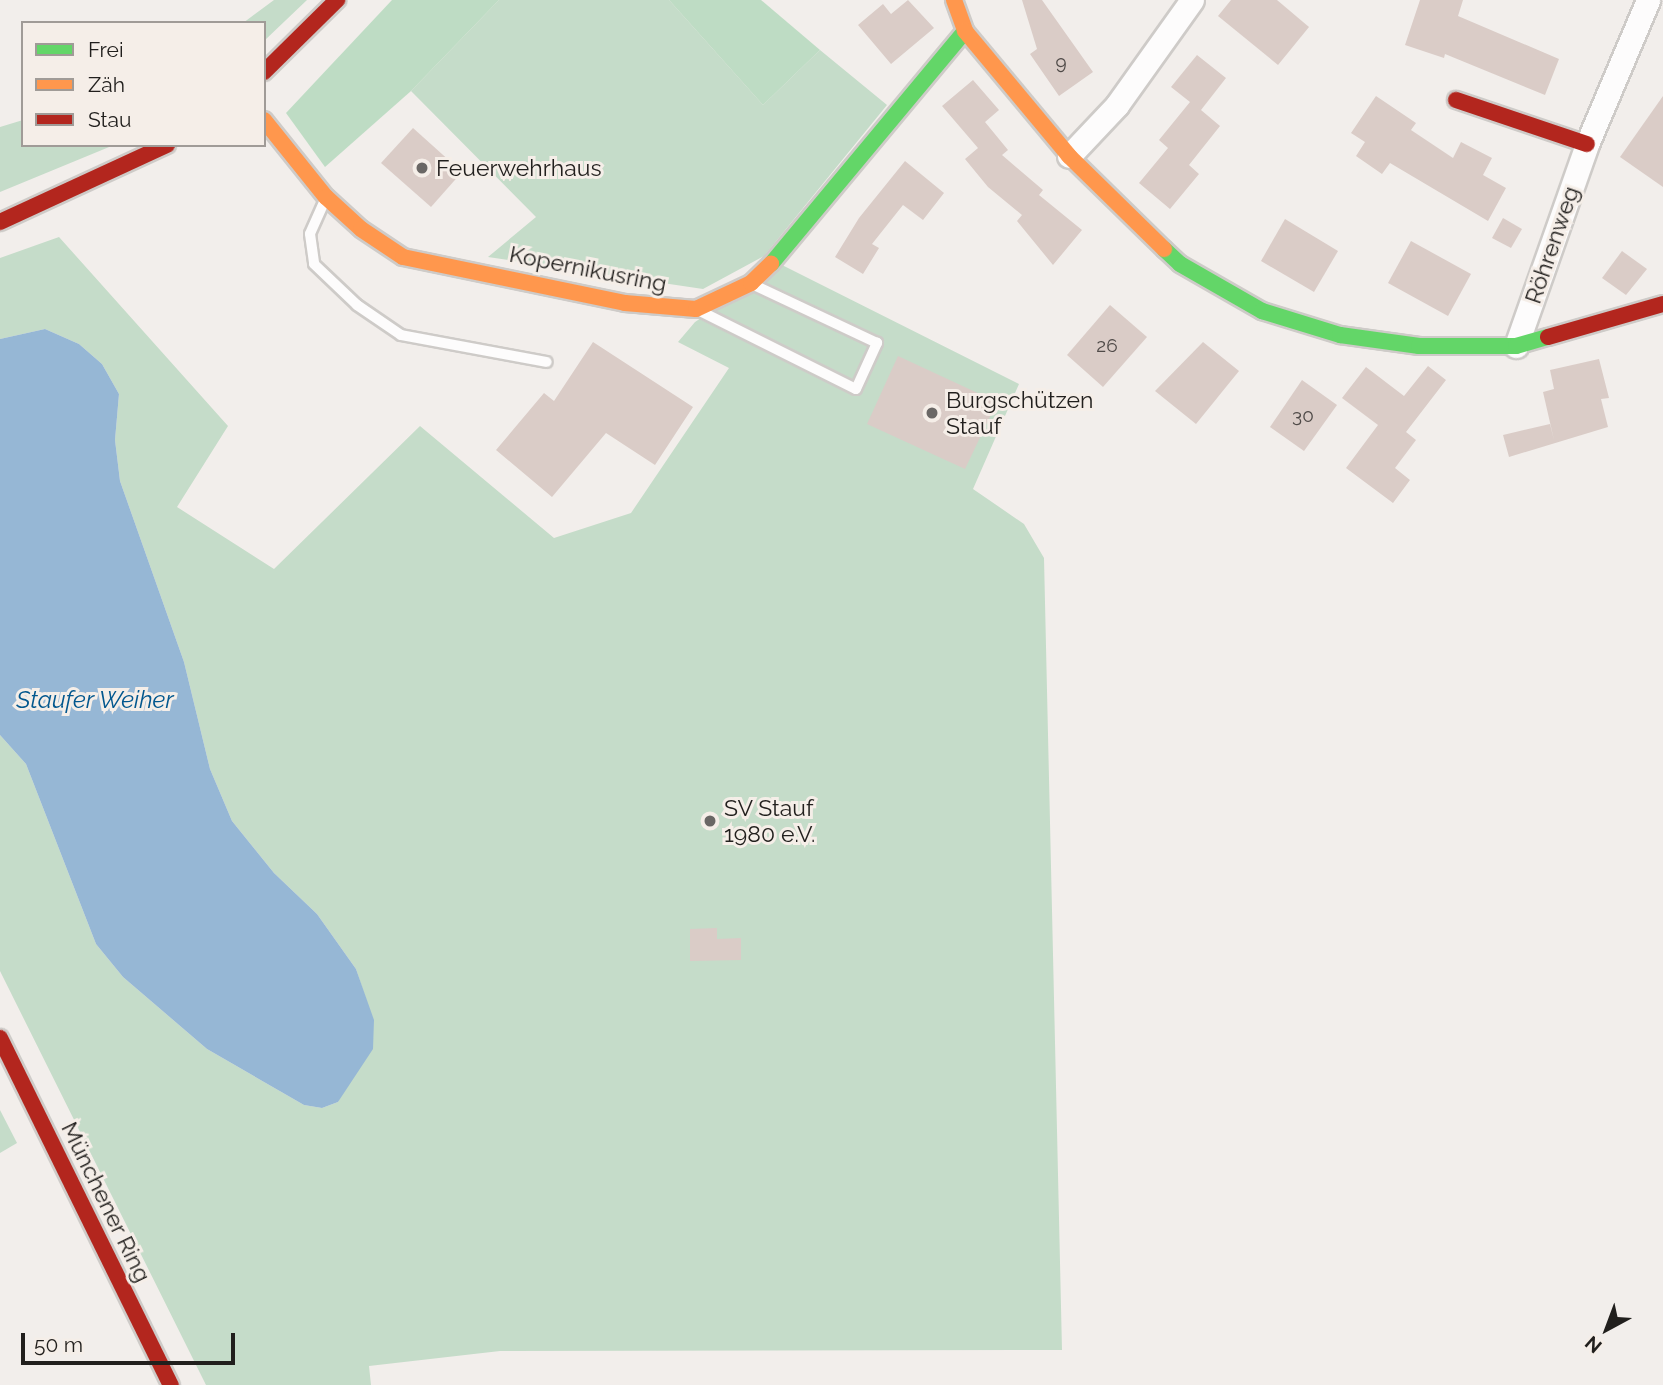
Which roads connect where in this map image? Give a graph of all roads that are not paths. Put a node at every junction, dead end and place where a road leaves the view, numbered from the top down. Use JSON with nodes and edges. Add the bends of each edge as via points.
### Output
{"nodes":[{"id":1,"x":337,"y":0,"type":"edge"},
{"id":2,"x":954,"y":0,"type":"edge"},
{"id":3,"x":1192,"y":0,"type":"edge"},
{"id":4,"x":1648,"y":0,"type":"edge"},
{"id":5,"x":965,"y":31,"type":"junction"},
{"id":6,"x":266,"y":70,"type":"edge"},
{"id":7,"x":1457,"y":100,"type":"dead end"},
{"id":8,"x":266,"y":122,"type":"edge"},
{"id":9,"x":1587,"y":144,"type":"junction"},
{"id":10,"x":164,"y":147,"type":"edge"},
{"id":11,"x":1069,"y":156,"type":"junction"},
{"id":12,"x":326,"y":197,"type":"junction"},
{"id":13,"x":0,"y":222,"type":"edge"},
{"id":14,"x":751,"y":283,"type":"junction"},
{"id":15,"x":1663,"y":304,"type":"edge"},
{"id":16,"x":696,"y":309,"type":"junction"},
{"id":17,"x":1516,"y":346,"type":"junction"},
{"id":18,"x":547,"y":362,"type":"dead end"},
{"id":19,"x":0,"y":1038,"type":"edge"},
{"id":20,"x":171,"y":1385,"type":"edge"}],
"edges":[{"from":1,"to":6,"type":"street"},
{"from":2,"to":5,"type":"street"},
{"from":3,"to":11,"type":"street","via":[[1116,105]]},
{"from":4,"to":9,"type":"street","name":"Röhrenweg"},
{"from":5,"to":11,"type":"street"},
{"from":5,"to":14,"type":"street","via":[[809,223]]},
{"from":7,"to":9,"type":"street"},
{"from":8,"to":12,"type":"street","name":"Kopernikusring"},
{"from":9,"to":17,"type":"street","name":"Röhrenweg"},
{"from":10,"to":13,"type":"street"},
{"from":11,"to":17,"type":"street","via":[[1180,264],[1262,311],[1340,335],[1419,346]]},
{"from":12,"to":16,"type":"street","name":"Kopernikusring","via":[[361,229],[403,257],[625,303]]},
{"from":12,"to":18,"type":"lane","via":[[310,234],[314,264],[357,305],[401,335]]},
{"from":14,"to":16,"type":"street"},
{"from":14,"to":16,"type":"lane","via":[[877,342],[856,389]]},
{"from":15,"to":17,"type":"street"},
{"from":19,"to":20,"type":"street","name":"Münchener Ring"}]}
